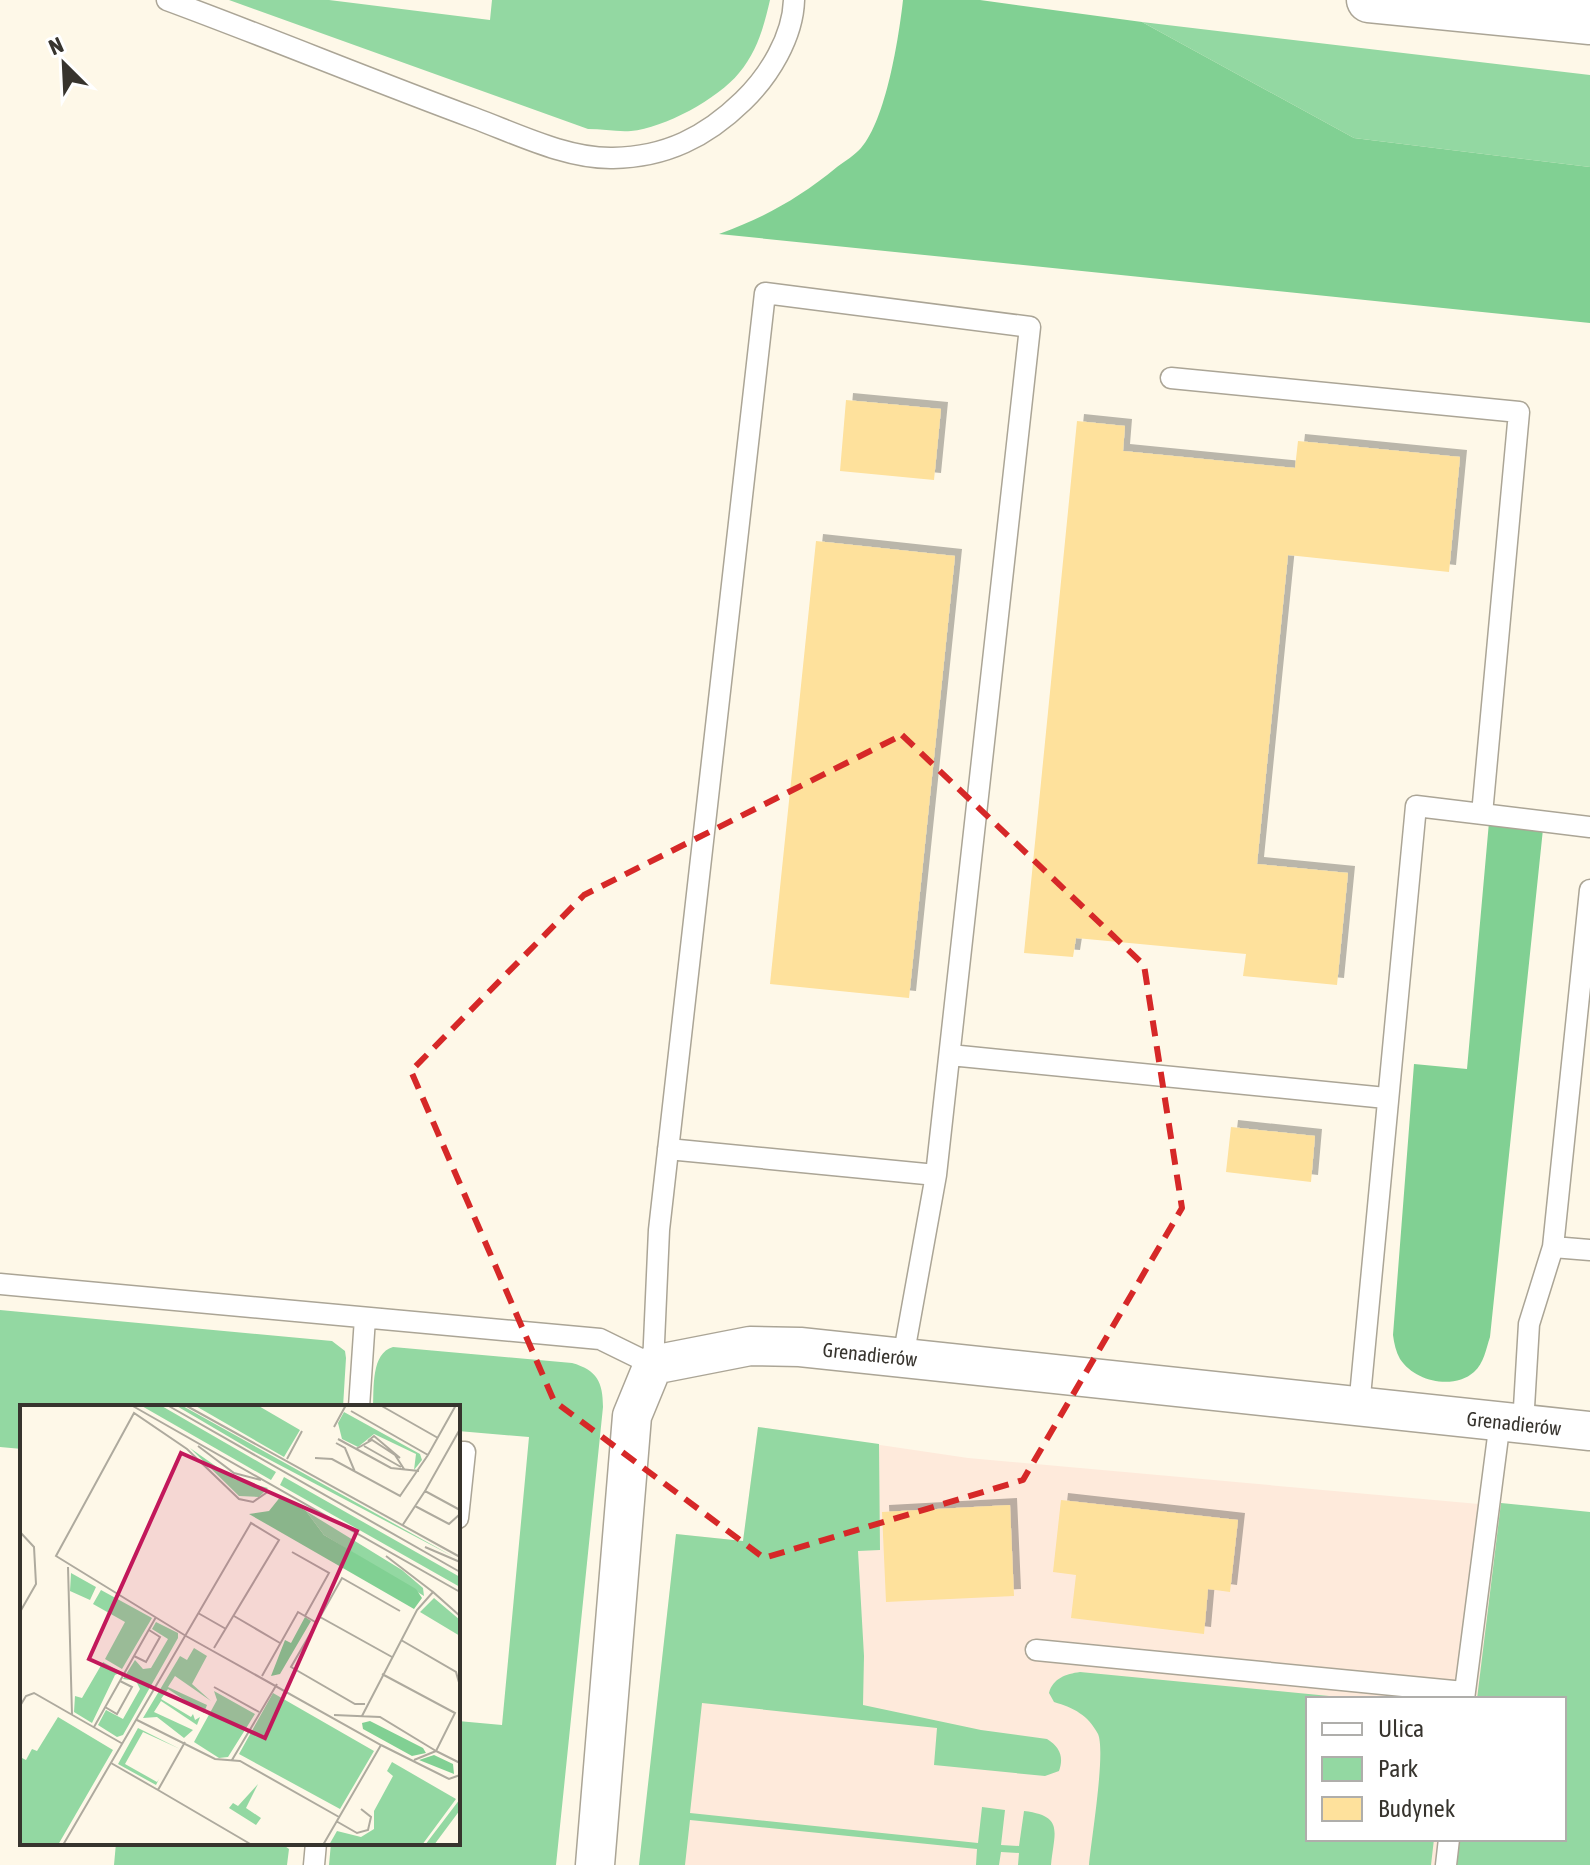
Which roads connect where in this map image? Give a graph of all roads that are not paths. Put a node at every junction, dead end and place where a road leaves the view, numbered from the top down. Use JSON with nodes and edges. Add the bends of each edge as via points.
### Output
{"nodes":[{"id":1,"x":167,"y":0,"type":"edge"},
{"id":2,"x":794,"y":0,"type":"edge"},
{"id":3,"x":1369,"y":0,"type":"edge"},
{"id":4,"x":1450,"y":9,"type":"junction"},
{"id":5,"x":1590,"y":22,"type":"edge"},
{"id":6,"x":1590,"y":34,"type":"edge"},
{"id":7,"x":1171,"y":378,"type":"dead end"},
{"id":8,"x":1482,"y":814,"type":"junction"},
{"id":9,"x":1590,"y":827,"type":"edge"},
{"id":10,"x":1590,"y":890,"type":"edge"},
{"id":11,"x":950,"y":1055,"type":"junction"},
{"id":12,"x":1386,"y":1098,"type":"junction"},
{"id":13,"x":668,"y":1149,"type":"junction"},
{"id":14,"x":936,"y":1175,"type":"junction"},
{"id":15,"x":1553,"y":1247,"type":"junction"},
{"id":16,"x":1590,"y":1250,"type":"edge"},
{"id":17,"x":0,"y":1284,"type":"edge"},
{"id":18,"x":365,"y":1318,"type":"junction"},
{"id":19,"x":903,"y":1358,"type":"junction"},
{"id":20,"x":653,"y":1365,"type":"junction"},
{"id":21,"x":359,"y":1405,"type":"edge"},
{"id":22,"x":1359,"y":1407,"type":"junction"},
{"id":23,"x":1512,"y":1422,"type":"junction"},
{"id":24,"x":1590,"y":1431,"type":"edge"},
{"id":25,"x":460,"y":1452,"type":"edge"},
{"id":26,"x":460,"y":1499,"type":"edge"},
{"id":27,"x":1036,"y":1650,"type":"dead end"},
{"id":28,"x":1464,"y":1695,"type":"edge"},
{"id":29,"x":1449,"y":1841,"type":"edge"},
{"id":30,"x":316,"y":1845,"type":"edge"},
{"id":31,"x":314,"y":1865,"type":"edge"},
{"id":32,"x":595,"y":1865,"type":"edge"},
{"id":33,"x":1446,"y":1865,"type":"edge"}],
"edges":[{"from":1,"to":2,"type":"lane","via":[[515,133],[581,154],[614,158],[670,149],[720,121],[771,67],[786,36]]},
{"from":3,"to":4,"type":"main road"},
{"from":4,"to":5,"type":"main road"},
{"from":4,"to":6,"type":"main road"},
{"from":7,"to":8,"type":"lane","via":[[1519,412]]},
{"from":8,"to":9,"type":"lane"},
{"from":8,"to":12,"type":"lane","via":[[1416,806]]},
{"from":10,"to":15,"type":"lane"},
{"from":11,"to":12,"type":"lane"},
{"from":11,"to":13,"type":"lane","via":[[1030,327],[765,293]]},
{"from":11,"to":14,"type":"lane"},
{"from":12,"to":22,"type":"lane"},
{"from":13,"to":14,"type":"lane"},
{"from":13,"to":20,"type":"lane"},
{"from":14,"to":19,"type":"lane"},
{"from":15,"to":16,"type":"lane"},
{"from":15,"to":23,"type":"lane","via":[[1529,1324]]},
{"from":17,"to":18,"type":"lane"},
{"from":18,"to":20,"type":"lane","via":[[600,1339]]},
{"from":18,"to":21,"type":"lane"},
{"from":19,"to":20,"type":"street","name":"Grenadierów","via":[[750,1346]]},
{"from":19,"to":22,"type":"street","name":"Grenadierów"},
{"from":20,"to":32,"type":"street","via":[[632,1416]]},
{"from":22,"to":23,"type":"street","name":"Grenadierów"},
{"from":23,"to":24,"type":"street","name":"Grenadierów"},
{"from":23,"to":28,"type":"lane"},
{"from":25,"to":26,"type":"lane","via":[[465,1452]]},
{"from":27,"to":28,"type":"lane"},
{"from":29,"to":33,"type":"lane"},
{"from":30,"to":31,"type":"lane"}]}
